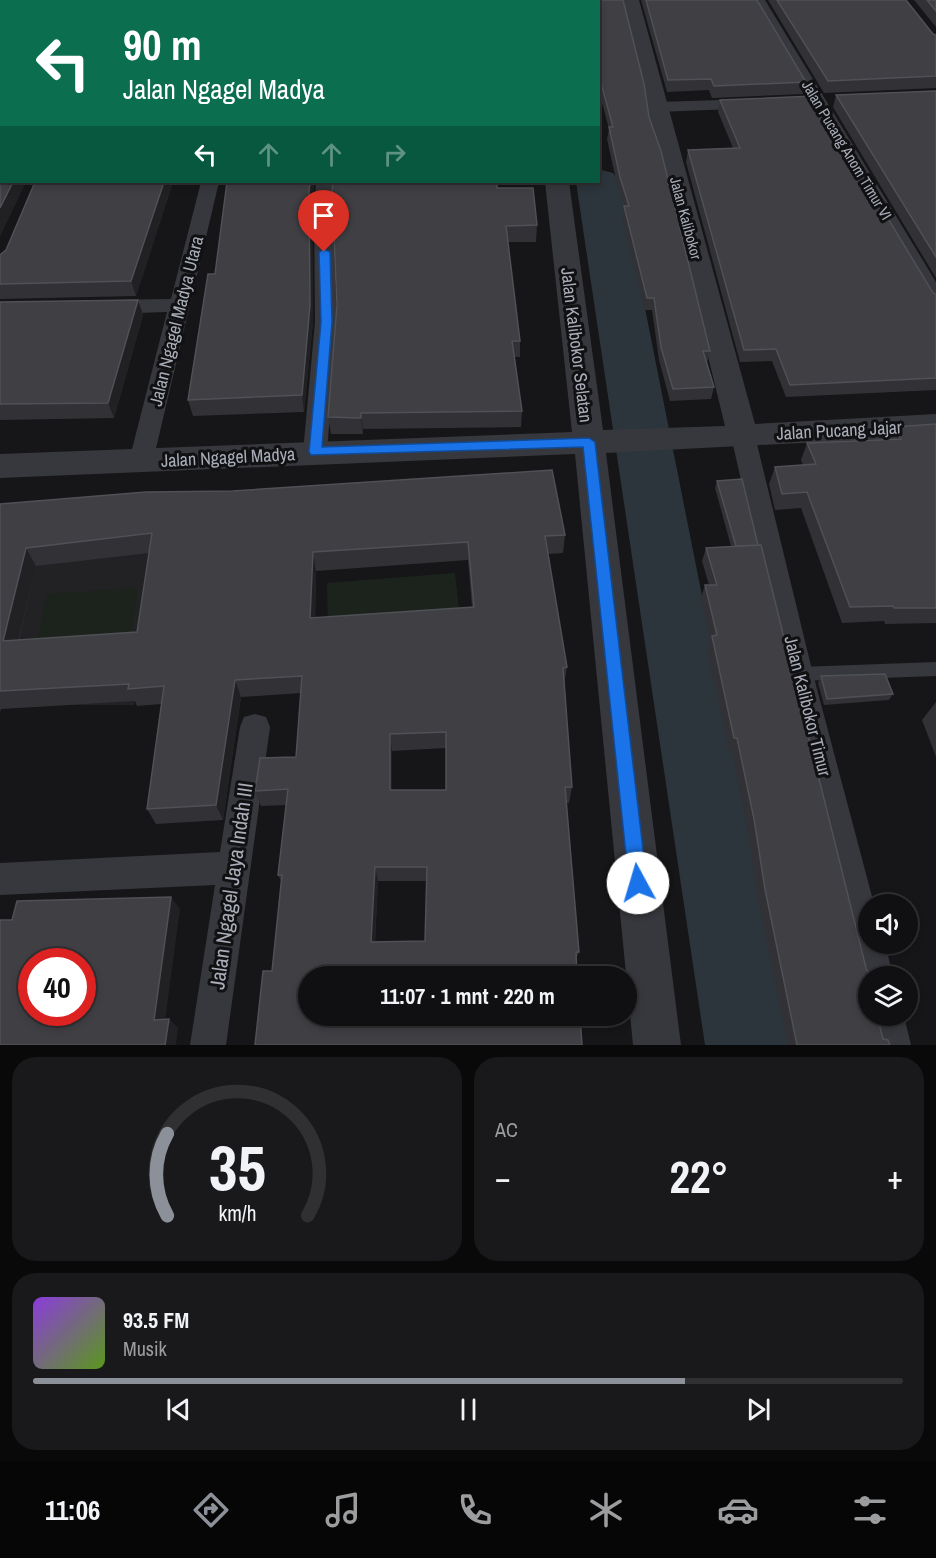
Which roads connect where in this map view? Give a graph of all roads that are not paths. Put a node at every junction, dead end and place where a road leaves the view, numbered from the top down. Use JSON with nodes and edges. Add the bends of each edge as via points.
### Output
{"nodes":[{"id":1,"x":630,"y":0,"type":"edge"},
{"id":2,"x":758,"y":0,"type":"edge"},
{"id":3,"x":842,"y":100,"type":"edge"},
{"id":4,"x":818,"y":101,"type":"junction"},
{"id":5,"x":795,"y":102,"type":"edge"},
{"id":6,"x":772,"y":103,"type":"edge"},
{"id":7,"x":657,"y":107,"type":"junction"},
{"id":8,"x":210,"y":183,"type":"edge"},
{"id":9,"x":325,"y":183,"type":"edge"},
{"id":10,"x":556,"y":183,"type":"edge"},
{"id":11,"x":936,"y":299,"type":"edge"},
{"id":12,"x":180,"y":305,"type":"junction"},
{"id":13,"x":83,"y":307,"type":"edge"},
{"id":14,"x":936,"y":425,"type":"edge"},
{"id":15,"x":743,"y":436,"type":"junction"},
{"id":16,"x":606,"y":441,"type":"junction"},
{"id":17,"x":315,"y":452,"type":"junction"},
{"id":18,"x":141,"y":461,"type":"junction"},
{"id":19,"x":0,"y":466,"type":"edge"},
{"id":20,"x":936,"y":669,"type":"edge"},
{"id":21,"x":799,"y":674,"type":"junction"},
{"id":22,"x":255,"y":727,"type":"dead end"},
{"id":23,"x":233,"y":868,"type":"junction"},
{"id":24,"x":0,"y":879,"type":"edge"},
{"id":25,"x":873,"y":966,"type":"edge"},
{"id":26,"x":888,"y":1026,"type":"edge"},
{"id":27,"x":208,"y":1045,"type":"edge"},
{"id":28,"x":657,"y":1045,"type":"edge"},
{"id":29,"x":893,"y":1045,"type":"edge"}],
"edges":[{"from":1,"to":7,"type":"street","name":"Jalan Kalibokor"},
{"from":2,"to":4,"type":"street","name":"Jalan Pucang Anom Timur VI"},
{"from":3,"to":4,"type":"street"},
{"from":4,"to":5,"type":"street"},
{"from":4,"to":11,"type":"street","name":"Jalan Pucang Anom Timur VI"},
{"from":6,"to":7,"type":"street"},
{"from":7,"to":15,"type":"street","name":"Jalan Kalibokor"},
{"from":8,"to":12,"type":"street","name":"Jalan Ngagel Madya Utara"},
{"from":9,"to":17,"type":"street","via":[[322,208],[326,322]]},
{"from":10,"to":16,"type":"street","name":"Jalan Kalibokor Selatan"},
{"from":12,"to":13,"type":"street"},
{"from":12,"to":18,"type":"street","name":"Jalan Ngagel Madya Utara"},
{"from":14,"to":15,"type":"street","name":"Jalan Pucang Jajar"},
{"from":15,"to":16,"type":"street","name":"Jalan Ngagel Madya"},
{"from":15,"to":21,"type":"street","name":"Jalan Kalibokor Timur"},
{"from":16,"to":17,"type":"street","name":"Jalan Ngagel Madya"},
{"from":16,"to":28,"type":"street","name":"Jalan Kalibokor Selatan"},
{"from":17,"to":18,"type":"street","name":"Jalan Ngagel Madya"},
{"from":18,"to":19,"type":"street","name":"Jalan Ngagel Madya"},
{"from":20,"to":21,"type":"lane"},
{"from":21,"to":25,"type":"street","name":"Jalan Kalibokor Timur"},
{"from":22,"to":23,"type":"street","name":"Jalan Ngagel Jaya Indah III"},
{"from":23,"to":24,"type":"street"},
{"from":23,"to":27,"type":"street","name":"Jalan Ngagel Jaya Indah III"},
{"from":26,"to":29,"type":"street"}]}
